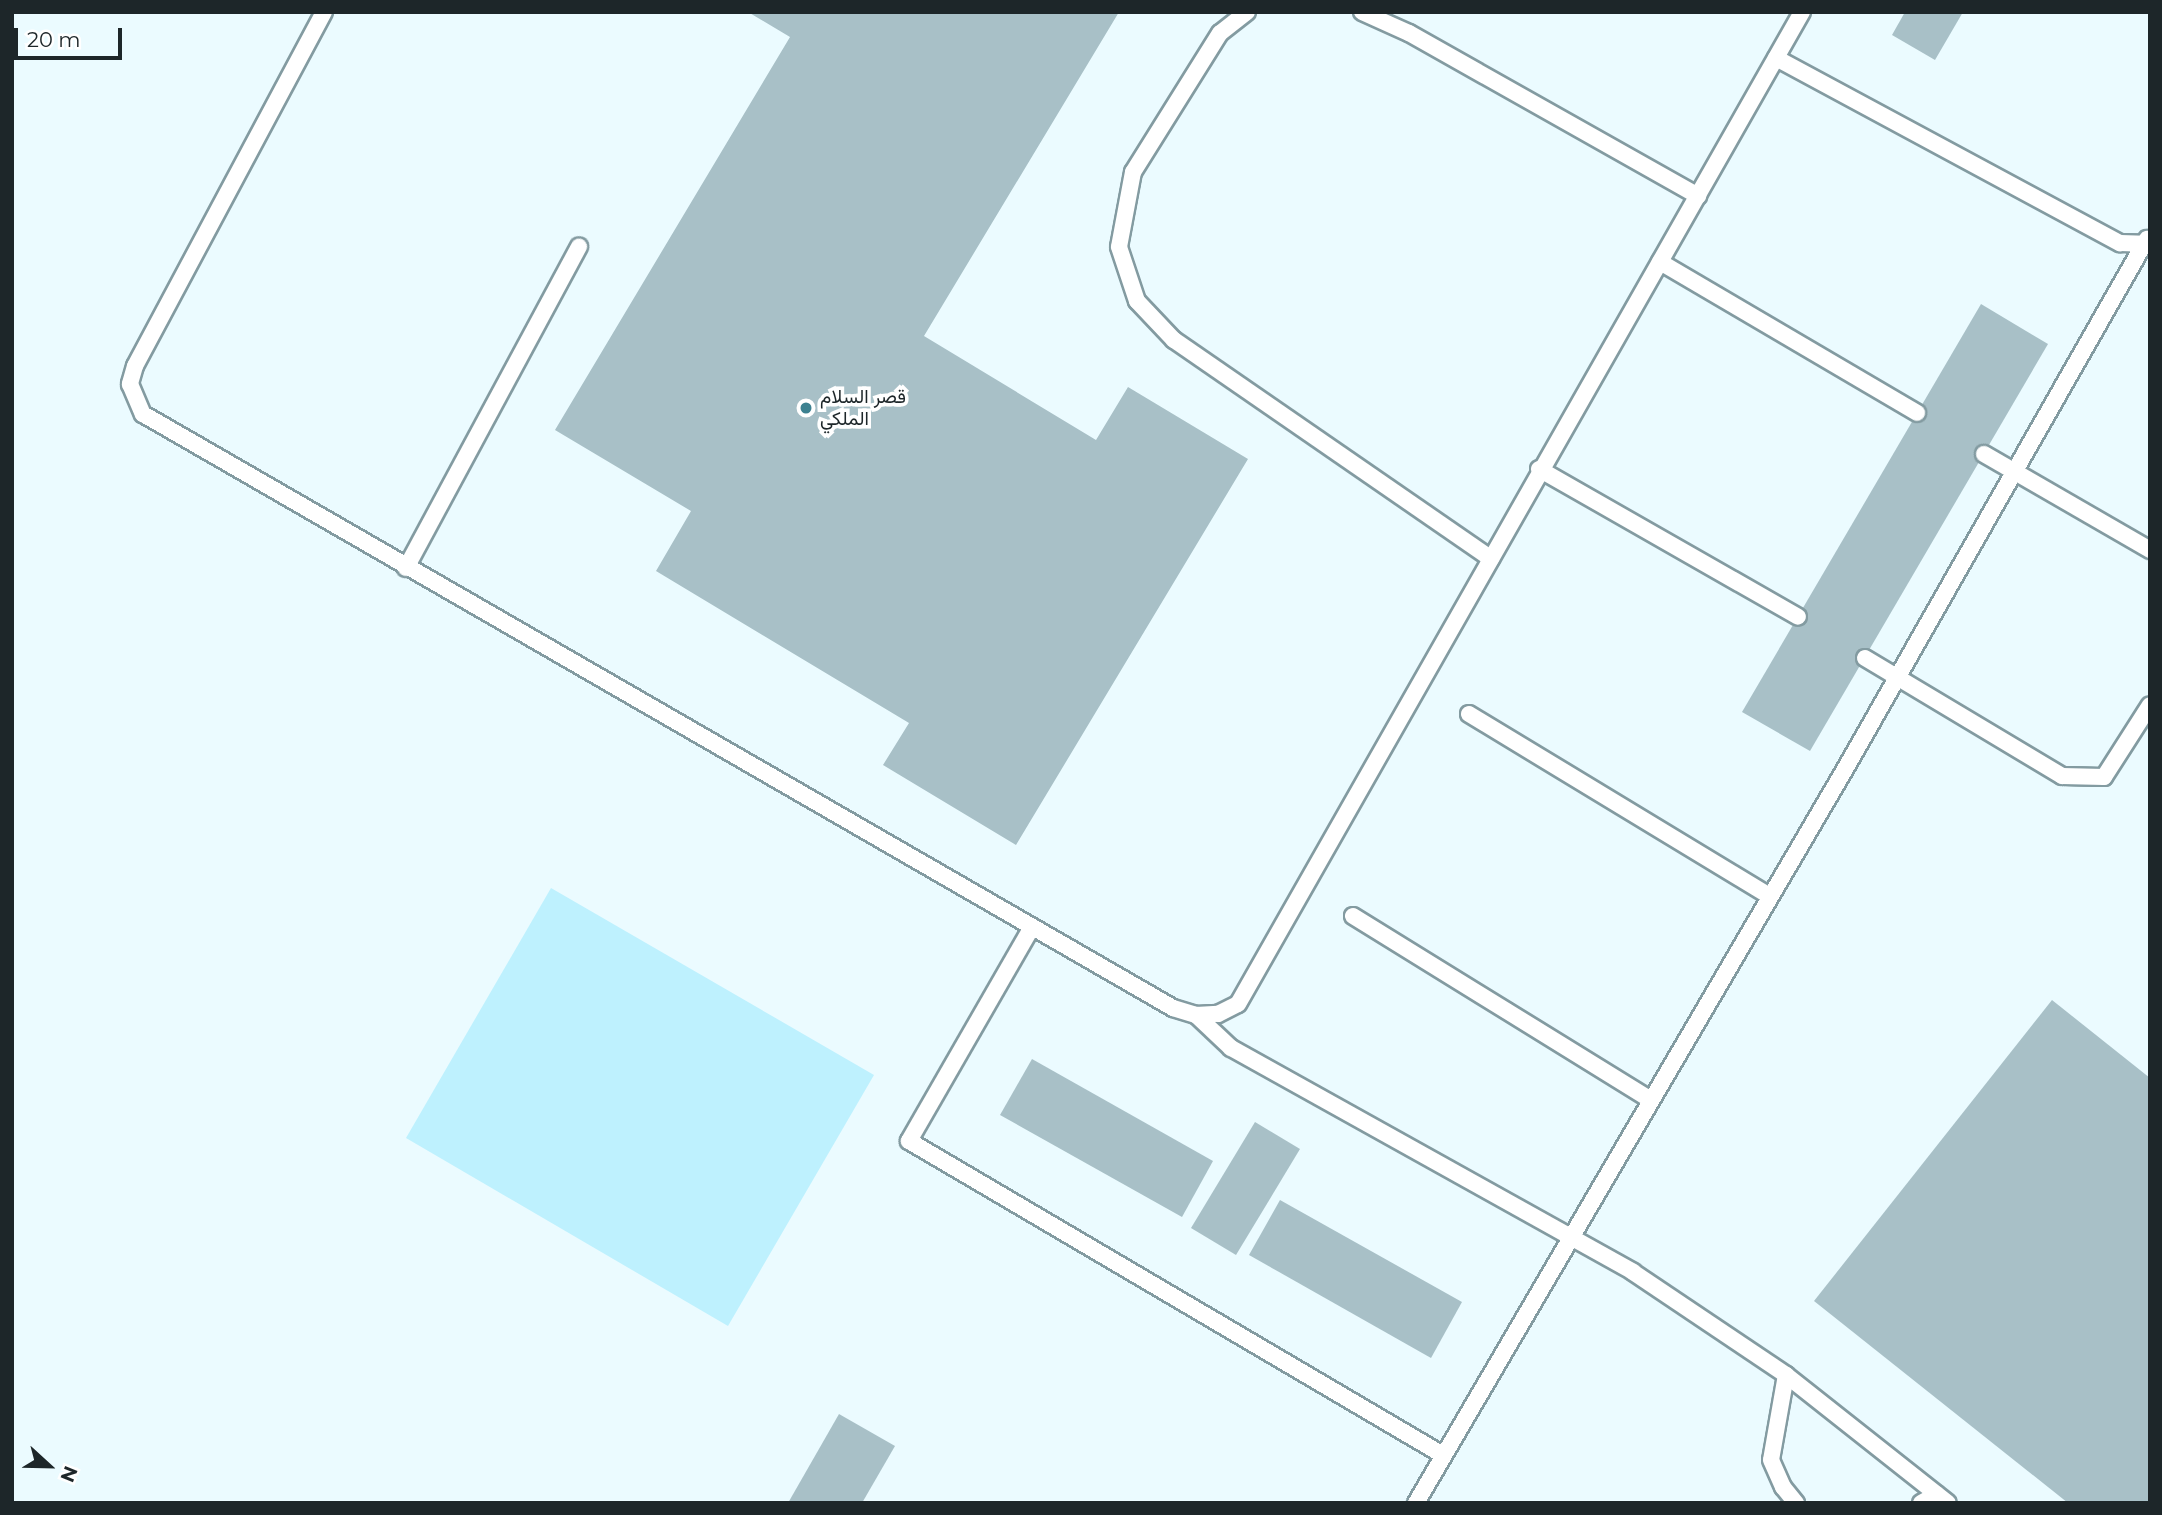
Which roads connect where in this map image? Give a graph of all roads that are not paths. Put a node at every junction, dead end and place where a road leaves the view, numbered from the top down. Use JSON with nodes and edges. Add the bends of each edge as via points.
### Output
{"nodes":[{"id":1,"x":324,"y":12,"type":"edge"},
{"id":2,"x":1247,"y":12,"type":"edge"},
{"id":3,"x":1363,"y":12,"type":"edge"},
{"id":4,"x":1802,"y":12,"type":"edge"},
{"id":5,"x":1776,"y":58,"type":"junction"},
{"id":6,"x":1698,"y":196,"type":"junction"},
{"id":7,"x":2147,"y":239,"type":"edge"},
{"id":8,"x":579,"y":247,"type":"dead end"},
{"id":9,"x":1660,"y":262,"type":"junction"},
{"id":10,"x":1917,"y":413,"type":"dead end"},
{"id":11,"x":1984,"y":454,"type":"dead end"},
{"id":12,"x":1539,"y":469,"type":"junction"},
{"id":13,"x":2014,"y":471,"type":"junction"},
{"id":14,"x":2150,"y":550,"type":"edge"},
{"id":15,"x":1491,"y":559,"type":"junction"},
{"id":16,"x":406,"y":568,"type":"junction"},
{"id":17,"x":1798,"y":617,"type":"dead end"},
{"id":18,"x":1865,"y":658,"type":"dead end"},
{"id":19,"x":1898,"y":677,"type":"junction"},
{"id":20,"x":2150,"y":705,"type":"edge"},
{"id":21,"x":1469,"y":714,"type":"dead end"},
{"id":22,"x":1770,"y":896,"type":"junction"},
{"id":23,"x":1353,"y":916,"type":"dead end"},
{"id":24,"x":1032,"y":927,"type":"junction"},
{"id":25,"x":1196,"y":1015,"type":"junction"},
{"id":26,"x":1649,"y":1099,"type":"junction"},
{"id":27,"x":1568,"y":1237,"type":"junction"},
{"id":28,"x":1786,"y":1375,"type":"junction"},
{"id":29,"x":1443,"y":1455,"type":"junction"},
{"id":30,"x":1943,"y":1498,"type":"edge"},
{"id":31,"x":1416,"y":1503,"type":"edge"},
{"id":32,"x":1796,"y":1503,"type":"edge"},
{"id":33,"x":1921,"y":1503,"type":"edge"}],
"edges":[{"from":1,"to":16,"type":"lane","via":[[135,366],[130,384],[143,414],[162,429]]},
{"from":2,"to":15,"type":"lane","via":[[1220,33],[1133,172],[1119,247],[1137,301],[1174,340]]},
{"from":3,"to":6,"type":"lane","via":[[1409,33]]},
{"from":4,"to":5,"type":"lane"},
{"from":5,"to":6,"type":"lane"},
{"from":5,"to":7,"type":"lane","via":[[2120,243]]},
{"from":6,"to":9,"type":"lane"},
{"from":7,"to":13,"type":"lane"},
{"from":8,"to":16,"type":"lane"},
{"from":9,"to":10,"type":"lane"},
{"from":9,"to":12,"type":"lane"},
{"from":11,"to":13,"type":"lane"},
{"from":12,"to":15,"type":"lane"},
{"from":12,"to":17,"type":"lane"},
{"from":13,"to":14,"type":"lane"},
{"from":13,"to":19,"type":"lane"},
{"from":15,"to":25,"type":"lane","via":[[1238,1004],[1218,1014]]},
{"from":16,"to":24,"type":"lane"},
{"from":18,"to":19,"type":"lane"},
{"from":19,"to":20,"type":"lane","via":[[2062,776],[2104,777]]},
{"from":19,"to":22,"type":"lane"},
{"from":21,"to":22,"type":"lane"},
{"from":22,"to":26,"type":"lane"},
{"from":23,"to":26,"type":"lane"},
{"from":24,"to":25,"type":"lane","via":[[1173,1008]]},
{"from":24,"to":29,"type":"lane","via":[[909,1141]]},
{"from":25,"to":27,"type":"lane","via":[[1231,1048]]},
{"from":26,"to":27,"type":"lane"},
{"from":27,"to":28,"type":"lane","via":[[1633,1272]]},
{"from":27,"to":29,"type":"lane"},
{"from":28,"to":30,"type":"lane"},
{"from":28,"to":32,"type":"lane","via":[[1771,1460]]},
{"from":29,"to":31,"type":"lane"},
{"from":30,"to":33,"type":"lane"}]}
